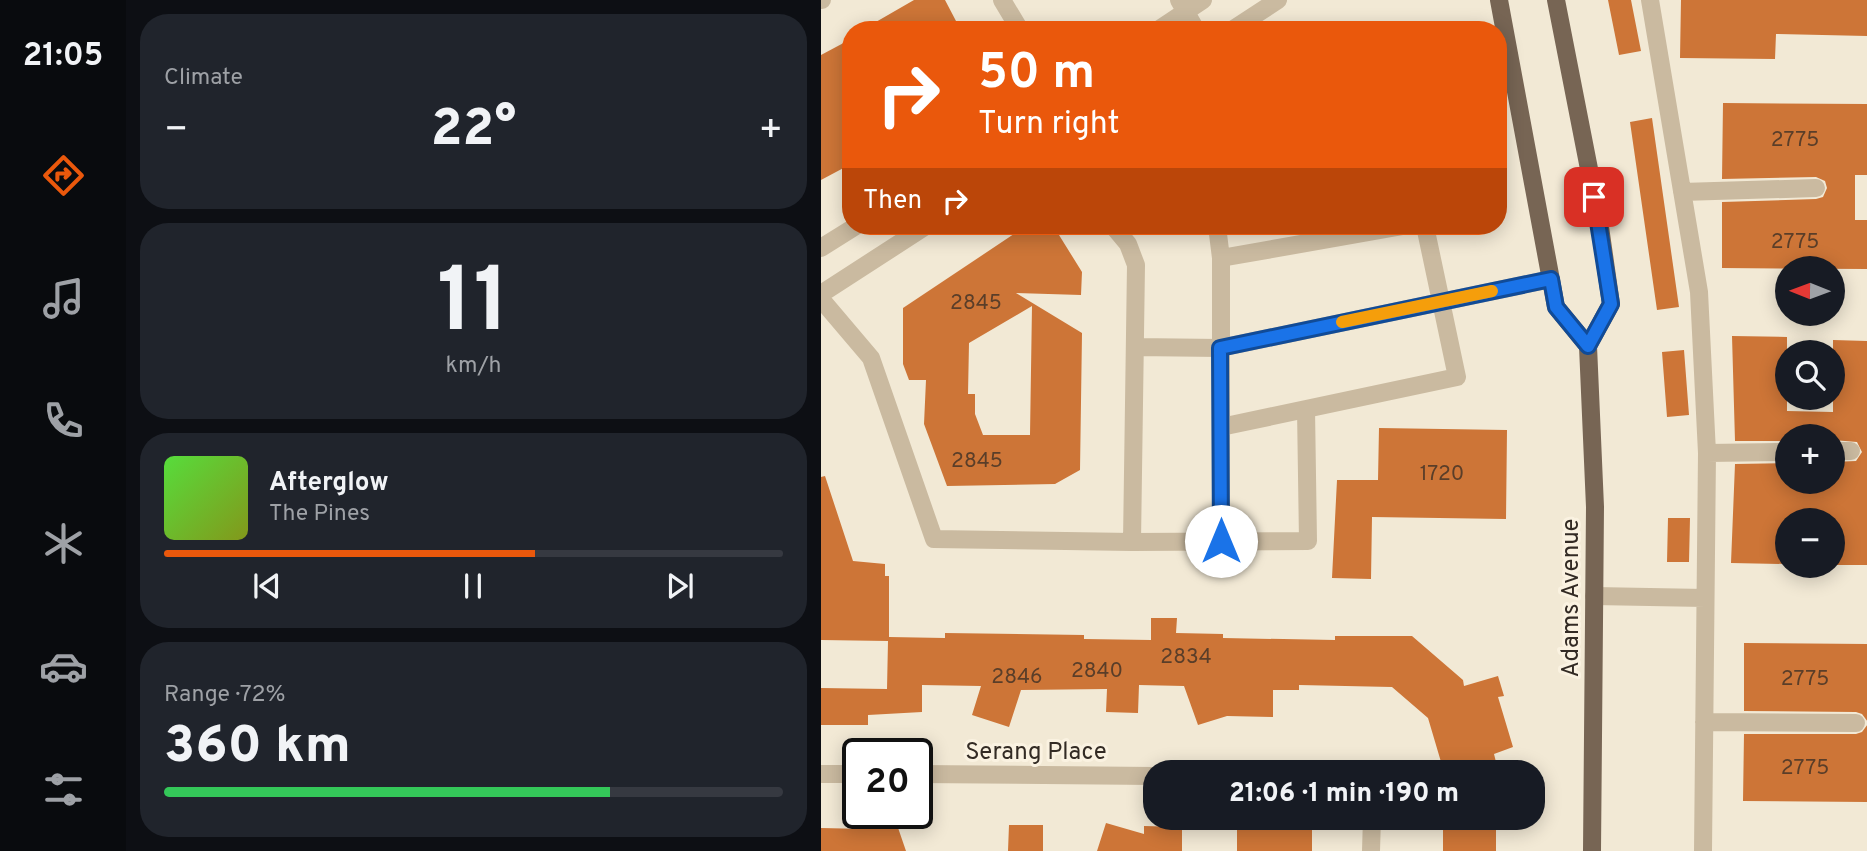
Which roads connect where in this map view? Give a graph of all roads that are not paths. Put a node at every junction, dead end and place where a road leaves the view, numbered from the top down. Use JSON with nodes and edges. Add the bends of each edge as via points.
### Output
{"nodes":[{"id":1,"x":1002,"y":0,"type":"edge"},
{"id":2,"x":1203,"y":0,"type":"edge"},
{"id":3,"x":1278,"y":0,"type":"edge"},
{"id":4,"x":1499,"y":0,"type":"edge"},
{"id":5,"x":1556,"y":0,"type":"edge"},
{"id":6,"x":1650,"y":0,"type":"edge"},
{"id":7,"x":1182,"y":6,"type":"edge"},
{"id":8,"x":1015,"y":21,"type":"edge"},
{"id":9,"x":1167,"y":21,"type":"edge"},
{"id":10,"x":1246,"y":21,"type":"edge"},
{"id":11,"x":1503,"y":21,"type":"edge"},
{"id":12,"x":1507,"y":43,"type":"edge"},
{"id":13,"x":1816,"y":188,"type":"dead end"},
{"id":14,"x":1682,"y":192,"type":"junction"},
{"id":15,"x":842,"y":235,"type":"edge"},
{"id":16,"x":913,"y":235,"type":"edge"},
{"id":17,"x":1120,"y":235,"type":"edge"},
{"id":18,"x":1218,"y":235,"type":"edge"},
{"id":19,"x":1352,"y":235,"type":"edge"},
{"id":20,"x":1427,"y":235,"type":"edge"},
{"id":21,"x":821,"y":248,"type":"edge"},
{"id":22,"x":1221,"y":258,"type":"junction"},
{"id":23,"x":1551,"y":279,"type":"junction"},
{"id":24,"x":821,"y":297,"type":"edge"},
{"id":25,"x":1443,"y":302,"type":"junction"},
{"id":26,"x":1588,"y":346,"type":"junction"},
{"id":27,"x":1135,"y":347,"type":"junction"},
{"id":28,"x":1220,"y":348,"type":"junction"},
{"id":29,"x":1306,"y":409,"type":"junction"},
{"id":30,"x":1221,"y":426,"type":"junction"},
{"id":31,"x":1775,"y":452,"type":"edge"},
{"id":32,"x":1707,"y":453,"type":"junction"},
{"id":33,"x":1221,"y":541,"type":"junction"},
{"id":34,"x":1132,"y":542,"type":"junction"},
{"id":35,"x":1594,"y":596,"type":"junction"},
{"id":36,"x":1705,"y":598,"type":"junction"},
{"id":37,"x":1704,"y":722,"type":"junction"},
{"id":38,"x":1856,"y":723,"type":"dead end"},
{"id":39,"x":821,"y":774,"type":"edge"},
{"id":40,"x":842,"y":774,"type":"edge"},
{"id":41,"x":933,"y":774,"type":"edge"},
{"id":42,"x":1143,"y":776,"type":"edge"},
{"id":43,"x":1372,"y":830,"type":"edge"},
{"id":44,"x":1371,"y":851,"type":"edge"},
{"id":45,"x":1592,"y":851,"type":"edge"},
{"id":46,"x":1703,"y":851,"type":"edge"}],
"edges":[{"from":1,"to":8,"type":"street"},
{"from":2,"to":7,"type":"street"},
{"from":3,"to":10,"type":"street"},
{"from":4,"to":11,"type":"main road"},
{"from":5,"to":26,"type":"main road","via":[[1611,304]]},
{"from":6,"to":14,"type":"street"},
{"from":7,"to":9,"type":"street"},
{"from":12,"to":23,"type":"main road"},
{"from":13,"to":14,"type":"street"},
{"from":14,"to":32,"type":"street","via":[[1701,315]]},
{"from":15,"to":21,"type":"street"},
{"from":16,"to":24,"type":"street"},
{"from":17,"to":27,"type":"street","via":[[1136,265]]},
{"from":18,"to":22,"type":"street"},
{"from":19,"to":22,"type":"street"},
{"from":20,"to":25,"type":"street"},
{"from":22,"to":28,"type":"street"},
{"from":23,"to":25,"type":"street"},
{"from":23,"to":26,"type":"main road","via":[[1556,307]]},
{"from":24,"to":34,"type":"street","via":[[871,358],[934,539]]},
{"from":25,"to":28,"type":"street"},
{"from":25,"to":29,"type":"street","via":[[1457,377]]},
{"from":26,"to":35,"type":"main road","name":"Adams Avenue","via":[[1594,435]]},
{"from":27,"to":28,"type":"street"},
{"from":27,"to":34,"type":"street"},
{"from":28,"to":30,"type":"street"},
{"from":29,"to":30,"type":"street"},
{"from":29,"to":33,"type":"street","via":[[1308,541]]},
{"from":30,"to":33,"type":"street"},
{"from":31,"to":32,"type":"street"},
{"from":32,"to":36,"type":"street"},
{"from":33,"to":34,"type":"street"},
{"from":35,"to":36,"type":"street"},
{"from":35,"to":45,"type":"main road","name":"Adams Avenue"},
{"from":36,"to":37,"type":"street"},
{"from":37,"to":38,"type":"street"},
{"from":37,"to":46,"type":"street"},
{"from":39,"to":40,"type":"street"},
{"from":41,"to":42,"type":"street","name":"Serang Place"},
{"from":43,"to":44,"type":"street"}]}
